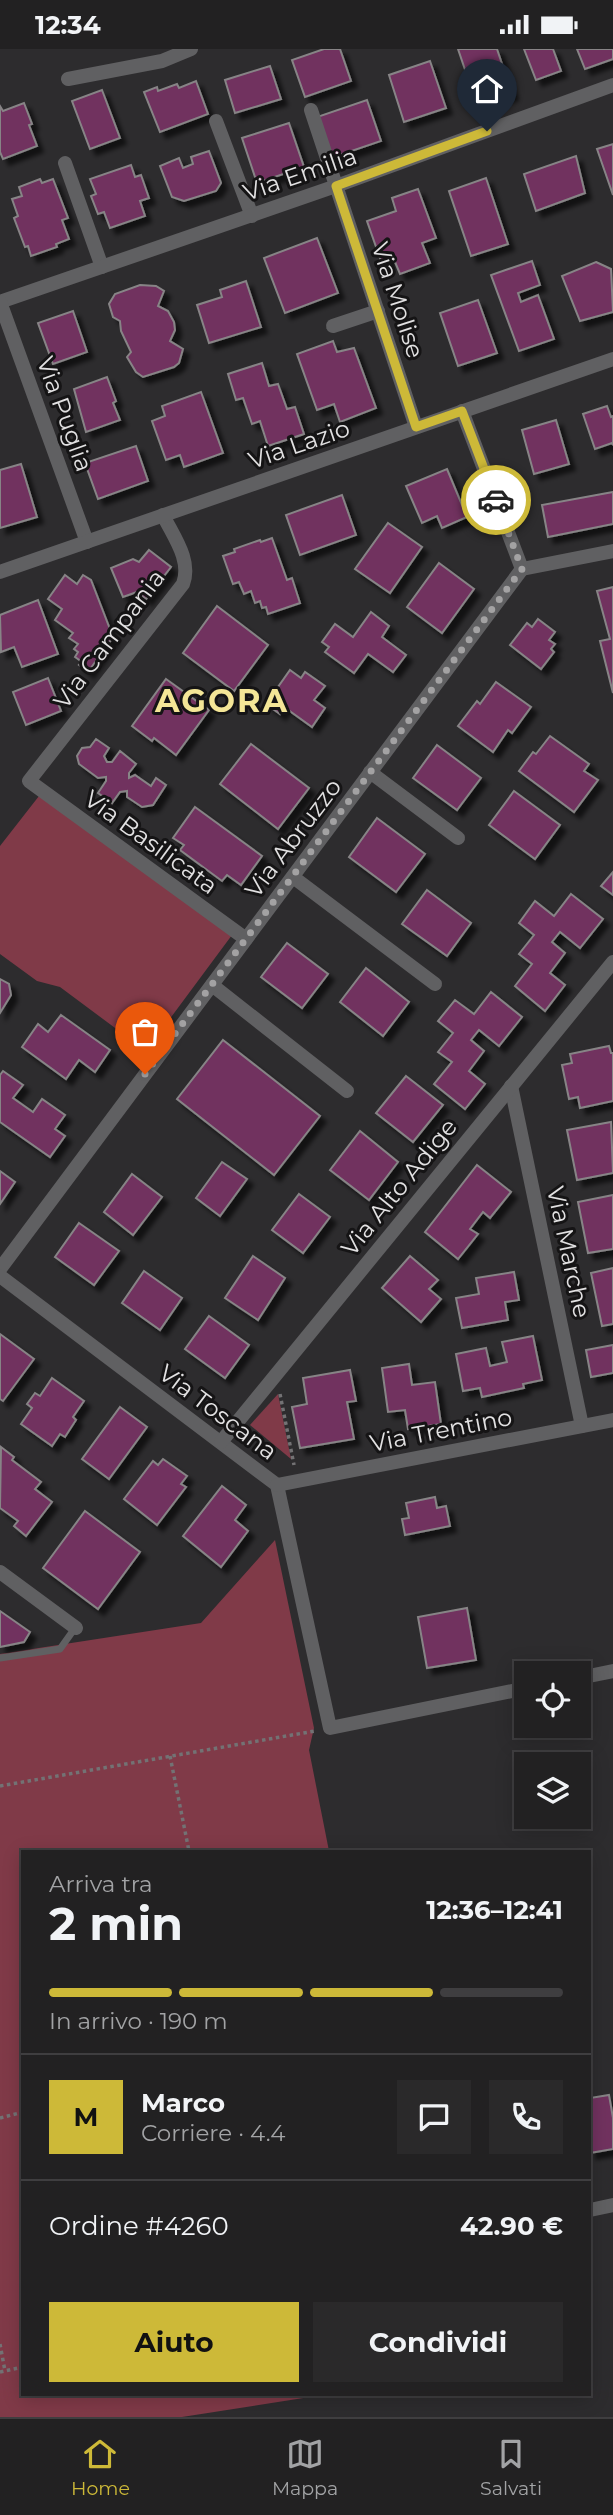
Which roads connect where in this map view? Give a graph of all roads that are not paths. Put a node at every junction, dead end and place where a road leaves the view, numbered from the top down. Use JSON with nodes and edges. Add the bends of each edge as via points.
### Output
{"nodes":[{"id":1,"x":191,"y":49,"type":"edge"},
{"id":2,"x":68,"y":79,"type":"dead end"},
{"id":3,"x":613,"y":85,"type":"edge"},
{"id":4,"x":311,"y":110,"type":"dead end"},
{"id":5,"x":216,"y":121,"type":"dead end"},
{"id":6,"x":65,"y":163,"type":"dead end"},
{"id":7,"x":336,"y":186,"type":"junction"},
{"id":8,"x":252,"y":216,"type":"junction"},
{"id":9,"x":102,"y":267,"type":"junction"},
{"id":10,"x":0,"y":302,"type":"edge"},
{"id":11,"x":378,"y":311,"type":"junction"},
{"id":12,"x":333,"y":326,"type":"dead end"},
{"id":13,"x":613,"y":359,"type":"edge"},
{"id":14,"x":462,"y":411,"type":"junction"},
{"id":15,"x":416,"y":427,"type":"junction"},
{"id":16,"x":163,"y":515,"type":"junction"},
{"id":17,"x":87,"y":542,"type":"junction"},
{"id":18,"x":613,"y":551,"type":"edge"},
{"id":19,"x":522,"y":569,"type":"junction"},
{"id":20,"x":0,"y":572,"type":"edge"},
{"id":21,"x":370,"y":772,"type":"junction"},
{"id":22,"x":29,"y":781,"type":"joint"},
{"id":23,"x":458,"y":838,"type":"dead end"},
{"id":24,"x":293,"y":877,"type":"junction"},
{"id":25,"x":246,"y":939,"type":"junction"},
{"id":26,"x":613,"y":962,"type":"edge"},
{"id":27,"x":435,"y":984,"type":"dead end"},
{"id":28,"x":212,"y":985,"type":"junction"},
{"id":29,"x":512,"y":1086,"type":"junction"},
{"id":30,"x":347,"y":1091,"type":"dead end"},
{"id":31,"x":0,"y":1269,"type":"edge"},
{"id":32,"x":0,"y":1276,"type":"edge"},
{"id":33,"x":613,"y":1420,"type":"edge"},
{"id":34,"x":582,"y":1426,"type":"junction"},
{"id":35,"x":221,"y":1442,"type":"junction"},
{"id":36,"x":277,"y":1485,"type":"junction"},
{"id":37,"x":0,"y":1572,"type":"edge"},
{"id":38,"x":76,"y":1627,"type":"joint"},
{"id":39,"x":0,"y":1658,"type":"edge"},
{"id":40,"x":613,"y":1671,"type":"edge"},
{"id":41,"x":591,"y":1676,"type":"edge"},
{"id":42,"x":514,"y":1691,"type":"edge"},
{"id":43,"x":613,"y":2205,"type":"edge"},
{"id":44,"x":591,"y":2210,"type":"edge"}],
"edges":[{"from":1,"to":2,"type":"street","via":[[162,61]]},
{"from":3,"to":7,"type":"street","name":"Via Emilia"},
{"from":4,"to":7,"type":"street","name":"Via Molise"},
{"from":5,"to":8,"type":"street"},
{"from":6,"to":9,"type":"street"},
{"from":7,"to":8,"type":"street","name":"Via Emilia"},
{"from":7,"to":11,"type":"street","name":"Via Molise"},
{"from":8,"to":9,"type":"street","name":"Via Emilia"},
{"from":9,"to":10,"type":"street","name":"Via Emilia"},
{"from":10,"to":17,"type":"street","name":"Via Puglia"},
{"from":11,"to":12,"type":"street"},
{"from":11,"to":15,"type":"street","name":"Via Molise"},
{"from":13,"to":14,"type":"street","name":"Via Lazio"},
{"from":14,"to":15,"type":"street","name":"Via Lazio"},
{"from":14,"to":19,"type":"street"},
{"from":15,"to":16,"type":"street","name":"Via Lazio"},
{"from":16,"to":17,"type":"street","name":"Via Lazio"},
{"from":16,"to":22,"type":"street","name":"Via Campania","via":[[184,558],[183,584]]},
{"from":17,"to":20,"type":"street","name":"Via Lazio"},
{"from":18,"to":19,"type":"street"},
{"from":19,"to":21,"type":"street","name":"Via Abruzzo"},
{"from":21,"to":23,"type":"street"},
{"from":21,"to":24,"type":"street","name":"Via Abruzzo"},
{"from":22,"to":25,"type":"street","name":"Via Basilicata"},
{"from":24,"to":25,"type":"street","name":"Via Abruzzo"},
{"from":24,"to":27,"type":"street"},
{"from":25,"to":28,"type":"street","name":"Via Abruzzo"},
{"from":26,"to":29,"type":"street","name":"Via Alto Adige"},
{"from":28,"to":30,"type":"street"},
{"from":28,"to":31,"type":"street","name":"Via Abruzzo"},
{"from":29,"to":34,"type":"street","name":"Via Marche"},
{"from":29,"to":35,"type":"street","name":"Via Alto Adige"},
{"from":32,"to":35,"type":"street","name":"Via Toscana"},
{"from":33,"to":34,"type":"street","name":"Via Trentino"},
{"from":34,"to":36,"type":"street","name":"Via Trentino"},
{"from":35,"to":36,"type":"street","name":"Via Toscana"},
{"from":36,"to":42,"type":"street","name":"Via Toscana","via":[[330,1728]]},
{"from":37,"to":38,"type":"street"},
{"from":38,"to":39,"type":"lane","via":[[60,1649]]},
{"from":40,"to":41,"type":"street"},
{"from":43,"to":44,"type":"street"}]}
